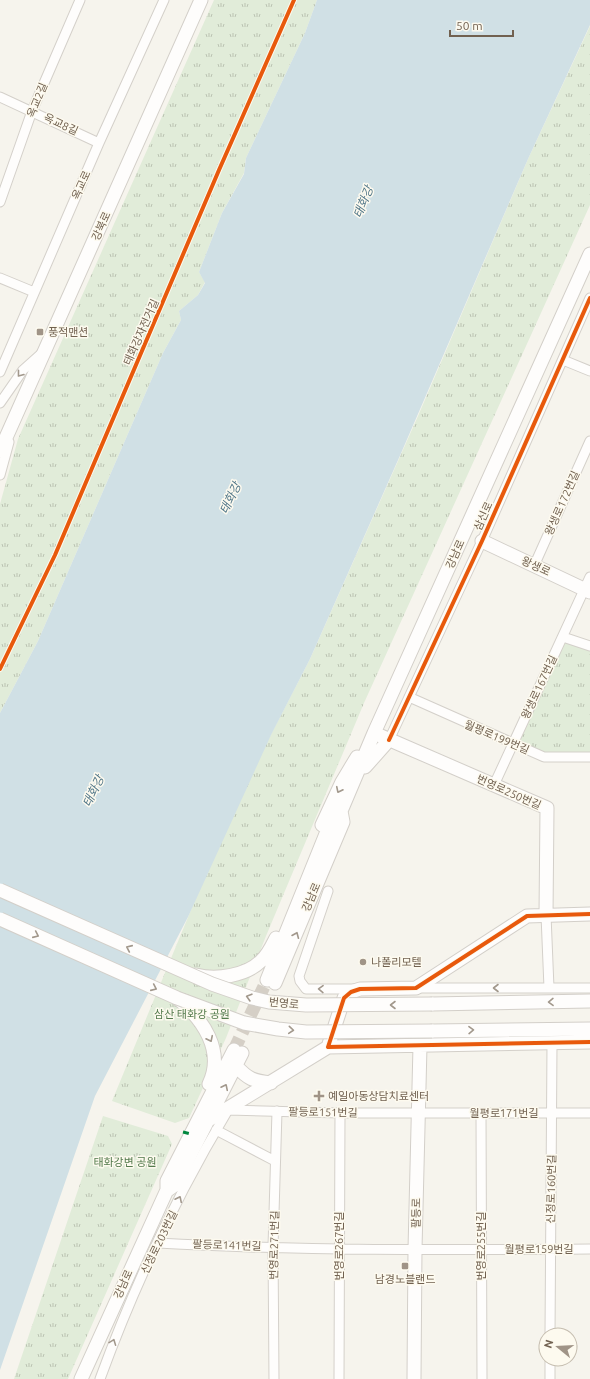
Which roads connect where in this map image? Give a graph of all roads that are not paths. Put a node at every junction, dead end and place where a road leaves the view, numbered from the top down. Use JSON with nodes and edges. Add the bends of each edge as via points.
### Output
{"nodes":[{"id":1,"x":80,"y":0,"type":"edge"},
{"id":2,"x":164,"y":0,"type":"edge"},
{"id":3,"x":201,"y":0,"type":"edge"},
{"id":4,"x":0,"y":97,"type":"edge"},
{"id":5,"x":32,"y":111,"type":"junction"},
{"id":6,"x":99,"y":142,"type":"junction"},
{"id":7,"x":4,"y":183,"type":"edge"},
{"id":8,"x":0,"y":202,"type":"edge"},
{"id":9,"x":590,"y":254,"type":"edge"},
{"id":10,"x":0,"y":278,"type":"edge"},
{"id":11,"x":34,"y":292,"type":"junction"},
{"id":12,"x":590,"y":298,"type":"edge"},
{"id":13,"x":46,"y":349,"type":"junction"},
{"id":14,"x":563,"y":360,"type":"junction"},
{"id":15,"x":590,"y":371,"type":"edge"},
{"id":16,"x":0,"y":372,"type":"edge"},
{"id":17,"x":0,"y":403,"type":"edge"},
{"id":18,"x":20,"y":406,"type":"junction"},
{"id":19,"x":590,"y":441,"type":"edge"},
{"id":20,"x":0,"y":451,"type":"edge"},
{"id":21,"x":0,"y":475,"type":"edge"},
{"id":22,"x":482,"y":541,"type":"junction"},
{"id":23,"x":534,"y":566,"type":"junction"},
{"id":24,"x":588,"y":586,"type":"edge"},
{"id":25,"x":563,"y":637,"type":"junction"},
{"id":26,"x":590,"y":646,"type":"edge"},
{"id":27,"x":409,"y":697,"type":"junction"},
{"id":28,"x":374,"y":733,"type":"junction"},
{"id":29,"x":389,"y":740,"type":"junction"},
{"id":30,"x":513,"y":743,"type":"junction"},
{"id":31,"x":590,"y":757,"type":"edge"},
{"id":32,"x":494,"y":785,"type":"junction"},
{"id":33,"x":352,"y":787,"type":"junction"},
{"id":34,"x":0,"y":890,"type":"edge"},
{"id":35,"x":328,"y":891,"type":"dead end"},
{"id":36,"x":590,"y":914,"type":"edge"},
{"id":37,"x":546,"y":915,"type":"junction"},
{"id":38,"x":0,"y":919,"type":"edge"},
{"id":39,"x":189,"y":974,"type":"junction"},
{"id":40,"x":271,"y":982,"type":"tunnel mouth"},
{"id":41,"x":416,"y":988,"type":"junction"},
{"id":42,"x":549,"y":988,"type":"junction"},
{"id":43,"x":590,"y":988,"type":"edge"},
{"id":44,"x":360,"y":989,"type":"junction"},
{"id":45,"x":177,"y":998,"type":"junction"},
{"id":46,"x":590,"y":1002,"type":"edge"},
{"id":47,"x":590,"y":1029,"type":"edge"},
{"id":48,"x":590,"y":1042,"type":"edge"},
{"id":49,"x":552,"y":1044,"type":"junction"},
{"id":50,"x":420,"y":1046,"type":"junction"},
{"id":51,"x":328,"y":1047,"type":"junction"},
{"id":52,"x":236,"y":1066,"type":"junction"},
{"id":53,"x":271,"y":1083,"type":"junction"},
{"id":54,"x":228,"y":1110,"type":"junction"},
{"id":55,"x":277,"y":1111,"type":"junction"},
{"id":56,"x":551,"y":1112,"type":"junction"},
{"id":57,"x":340,"y":1113,"type":"junction"},
{"id":58,"x":418,"y":1113,"type":"junction"},
{"id":59,"x":481,"y":1113,"type":"junction"},
{"id":60,"x":590,"y":1113,"type":"edge"},
{"id":61,"x":212,"y":1125,"type":"junction"},
{"id":62,"x":190,"y":1131,"type":"junction"},
{"id":63,"x":275,"y":1161,"type":"junction"},
{"id":64,"x":167,"y":1190,"type":"junction"},
{"id":65,"x":158,"y":1243,"type":"junction"},
{"id":66,"x":273,"y":1247,"type":"junction"},
{"id":67,"x":339,"y":1248,"type":"junction"},
{"id":68,"x":415,"y":1249,"type":"junction"},
{"id":69,"x":481,"y":1249,"type":"junction"},
{"id":70,"x":550,"y":1249,"type":"junction"},
{"id":71,"x":590,"y":1249,"type":"edge"},
{"id":72,"x":550,"y":1327,"type":"edge"},
{"id":73,"x":550,"y":1367,"type":"edge"},
{"id":74,"x":81,"y":1379,"type":"edge"},
{"id":75,"x":100,"y":1379,"type":"edge"},
{"id":76,"x":274,"y":1379,"type":"edge"},
{"id":77,"x":339,"y":1379,"type":"edge"},
{"id":78,"x":414,"y":1379,"type":"edge"},
{"id":79,"x":482,"y":1379,"type":"edge"},
{"id":80,"x":550,"y":1379,"type":"edge"}],
"edges":[{"from":1,"to":5,"type":"street","name":"옥교2길"},
{"from":2,"to":6,"type":"street","name":"옥교로"},
{"from":3,"to":13,"type":"main road","name":"강북로"},
{"from":4,"to":5,"type":"street","name":"옥교8길"},
{"from":5,"to":6,"type":"street","name":"옥교8길"},
{"from":5,"to":7,"type":"street","name":"옥교2길"},
{"from":6,"to":11,"type":"street","name":"옥교로"},
{"from":7,"to":8,"type":"street","name":"옥교2길"},
{"from":9,"to":28,"type":"main road","name":"강남로"},
{"from":10,"to":11,"type":"street"},
{"from":11,"to":16,"type":"street","name":"옥교로"},
{"from":12,"to":14,"type":"street","name":"삼신로"},
{"from":13,"to":17,"type":"street","one_way":true,"via":[[23,370]]},
{"from":13,"to":18,"type":"main road","name":"강북로"},
{"from":14,"to":15,"type":"street"},
{"from":14,"to":22,"type":"street","name":"삼신로"},
{"from":18,"to":20,"type":"main road","name":"강북로"},
{"from":18,"to":21,"type":"street"},
{"from":19,"to":23,"type":"street","name":"왕생로172번길"},
{"from":22,"to":23,"type":"main road","name":"왕생로"},
{"from":22,"to":27,"type":"street","name":"삼신로"},
{"from":23,"to":24,"type":"main road","name":"왕생로"},
{"from":24,"to":25,"type":"street","name":"왕생로167번길"},
{"from":25,"to":26,"type":"street"},
{"from":25,"to":30,"type":"street","name":"왕생로167번길"},
{"from":27,"to":29,"type":"street","name":"삼신로"},
{"from":27,"to":30,"type":"street","name":"월평로199번길"},
{"from":28,"to":29,"type":"main road","name":"번영로250번길"},
{"from":28,"to":33,"type":"main road","name":"강남로"},
{"from":28,"to":39,"type":"main road","one_way":true,"bridge":true,"via":[[342,782],[327,812],[270,950],[261,962],[238,973],[211,977]]},
{"from":29,"to":32,"type":"main road","name":"번영로250번길"},
{"from":29,"to":33,"type":"main road","via":[[375,754]]},
{"from":30,"to":31,"type":"street","name":"월평로199번길","via":[[544,757]]},
{"from":30,"to":32,"type":"street","name":"왕생로167번길"},
{"from":32,"to":37,"type":"main road","name":"번영로250번길","via":[[547,808]]},
{"from":33,"to":40,"type":"main road","name":"강남로","via":[[341,810],[343,822]]},
{"from":39,"to":34,"type":"main road","name":"번영로","one_way":true,"bridge":true},
{"from":44,"to":35,"type":"street","one_way":true,"via":[[306,989],[300,981],[299,976]]},
{"from":36,"to":37,"type":"main road"},
{"from":37,"to":41,"type":"main road","via":[[527,916]]},
{"from":37,"to":42,"type":"street","name":"번영로250번길"},
{"from":38,"to":45,"type":"main road","one_way":true,"bridge":true},
{"from":46,"to":39,"type":"main road","name":"번영로","one_way":true,"bridge":true,"via":[[306,1005],[269,1002],[239,994]]},
{"from":42,"to":41,"type":"street","one_way":true},
{"from":41,"to":44,"type":"main road"},
{"from":42,"to":43,"type":"street"},
{"from":44,"to":51,"type":"main road","via":[[344,998]]},
{"from":45,"to":47,"type":"main road","one_way":true,"bridge":true,"via":[[244,1023],[278,1029],[330,1032]]},
{"from":45,"to":62,"type":"main road","one_way":true,"via":[[194,1014],[207,1033],[213,1048],[215,1065],[211,1081],[194,1114]]},
{"from":48,"to":49,"type":"main road"},
{"from":49,"to":50,"type":"main road"},
{"from":49,"to":56,"type":"street","name":"신정로160번길"},
{"from":50,"to":51,"type":"main road"},
{"from":50,"to":58,"type":"main road","name":"팔등로"},
{"from":51,"to":53,"type":"main road"},
{"from":52,"to":53,"type":"main road","via":[[252,1080]]},
{"from":61,"to":52,"type":"main road","name":"강남로","one_way":true},
{"from":52,"to":62,"type":"main road","name":"강남로","via":[[238,1052]]},
{"from":53,"to":54,"type":"main road"},
{"from":54,"to":55,"type":"street","name":"팔등로151번길"},
{"from":54,"to":61,"type":"main road"},
{"from":55,"to":57,"type":"street","name":"팔등로151번길"},
{"from":55,"to":63,"type":"street","name":"번영로271번길"},
{"from":56,"to":59,"type":"street","name":"월평로171번길"},
{"from":56,"to":60,"type":"street","name":"월평로171번길"},
{"from":56,"to":70,"type":"street","name":"신정로160번길"},
{"from":57,"to":58,"type":"street","name":"팔등로151번길"},
{"from":57,"to":67,"type":"street","name":"번영로267번길"},
{"from":58,"to":59,"type":"street","name":"월평로171번길"},
{"from":58,"to":68,"type":"main road","name":"팔등로"},
{"from":59,"to":69,"type":"street","name":"번영로255번길"},
{"from":61,"to":62,"type":"main road"},
{"from":61,"to":63,"type":"street"},
{"from":61,"to":64,"type":"main road","name":"강남로","via":[[175,1185]]},
{"from":65,"to":61,"type":"street","name":"신정로203번길","one_way":true},
{"from":62,"to":64,"type":"main road","name":"강남로","via":[[167,1180]]},
{"from":63,"to":66,"type":"street","name":"번영로271번길"},
{"from":64,"to":74,"type":"main road","name":"강남로"},
{"from":65,"to":66,"type":"street","name":"팔등로141번길"},
{"from":75,"to":65,"type":"street","name":"신정로203번길","one_way":true,"via":[[120,1325]]},
{"from":66,"to":67,"type":"street","name":"팔등로141번길"},
{"from":66,"to":76,"type":"street","name":"번영로271번길"},
{"from":67,"to":68,"type":"street","name":"팔등로141번길"},
{"from":67,"to":77,"type":"street","name":"번영로267번길"},
{"from":68,"to":69,"type":"street","name":"월평로159번길"},
{"from":68,"to":78,"type":"main road","name":"팔등로"},
{"from":69,"to":70,"type":"street","name":"월평로159번길"},
{"from":69,"to":79,"type":"street","name":"번영로255번길"},
{"from":70,"to":71,"type":"street","name":"월평로159번길"},
{"from":70,"to":72,"type":"street","name":"신정로160번길"},
{"from":73,"to":80,"type":"street"}]}
